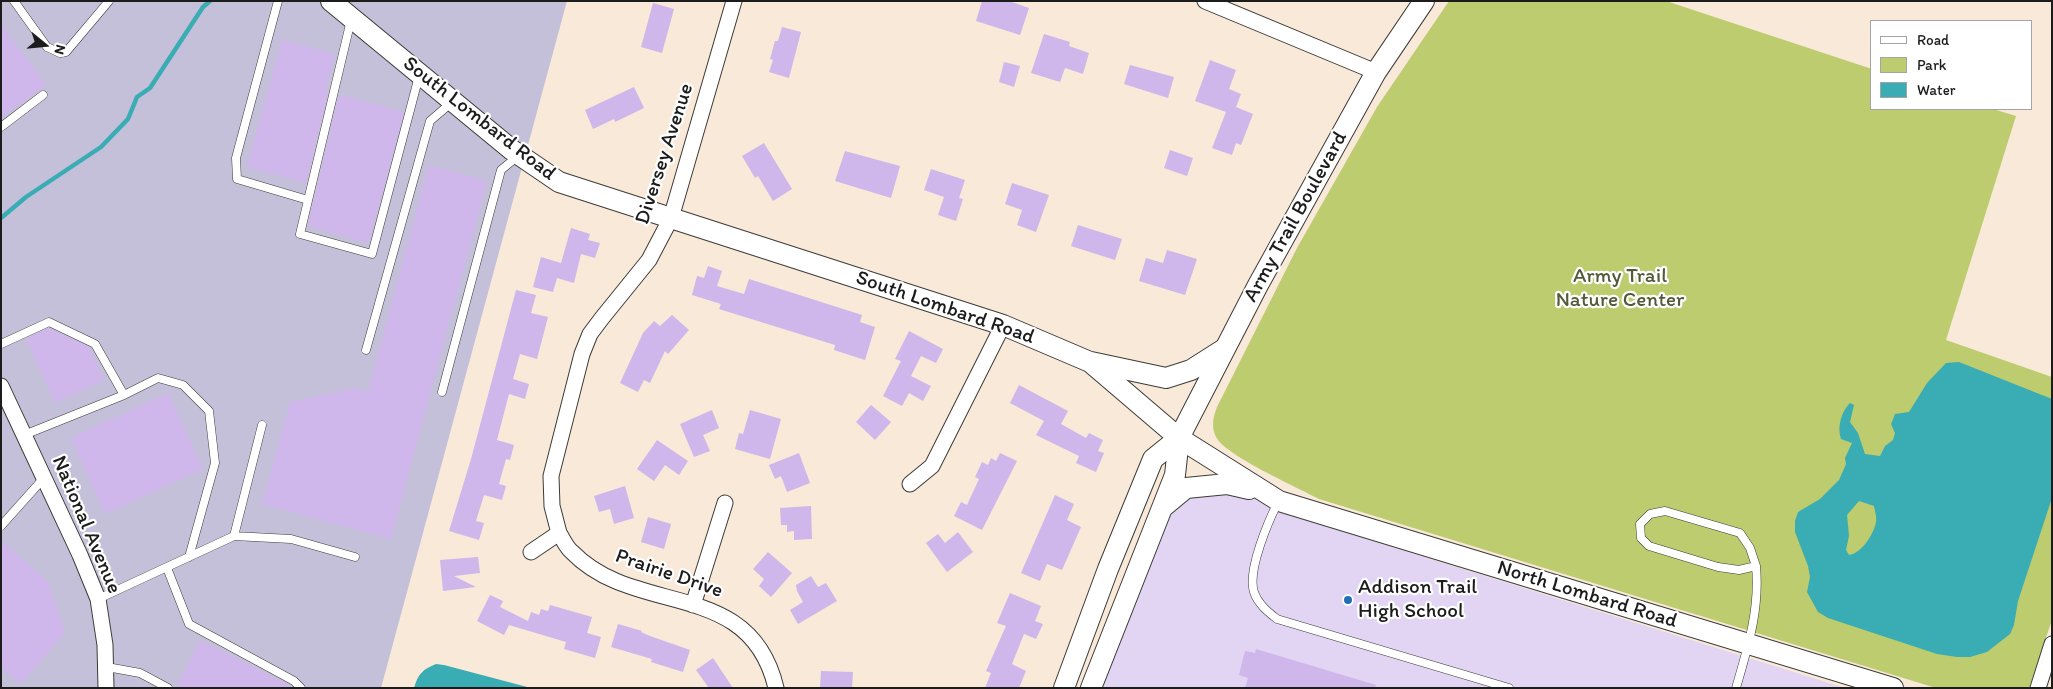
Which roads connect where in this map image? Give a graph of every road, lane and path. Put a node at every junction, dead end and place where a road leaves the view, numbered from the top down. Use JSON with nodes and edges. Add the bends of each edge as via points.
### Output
{"nodes":[{"id":1,"x":14,"y":1,"type":"edge"},
{"id":2,"x":109,"y":1,"type":"edge"},
{"id":3,"x":278,"y":1,"type":"edge"},
{"id":4,"x":331,"y":1,"type":"edge"},
{"id":5,"x":734,"y":1,"type":"edge"},
{"id":6,"x":1205,"y":1,"type":"edge"},
{"id":7,"x":1424,"y":1,"type":"edge"},
{"id":8,"x":352,"y":18,"type":"junction"},
{"id":9,"x":1376,"y":72,"type":"junction"},
{"id":10,"x":420,"y":74,"type":"junction"},
{"id":11,"x":43,"y":95,"type":"dead end"},
{"id":12,"x":453,"y":101,"type":"junction"},
{"id":13,"x":1,"y":127,"type":"edge"},
{"id":14,"x":520,"y":155,"type":"junction"},
{"id":15,"x":308,"y":200,"type":"junction"},
{"id":16,"x":679,"y":220,"type":"junction"},
{"id":17,"x":1003,"y":325,"type":"junction"},
{"id":18,"x":1,"y":344,"type":"edge"},
{"id":19,"x":1225,"y":348,"type":"junction"},
{"id":20,"x":366,"y":350,"type":"dead end"},
{"id":21,"x":1090,"y":362,"type":"junction"},
{"id":22,"x":1,"y":386,"type":"edge"},
{"id":23,"x":442,"y":392,"type":"dead end"},
{"id":24,"x":124,"y":395,"type":"junction"},
{"id":25,"x":5,"y":406,"type":"edge"},
{"id":26,"x":262,"y":425,"type":"dead end"},
{"id":27,"x":24,"y":435,"type":"junction"},
{"id":28,"x":1179,"y":438,"type":"junction"},
{"id":29,"x":43,"y":479,"type":"junction"},
{"id":30,"x":910,"y":484,"type":"dead end"},
{"id":31,"x":1271,"y":496,"type":"junction"},
{"id":32,"x":725,"y":503,"type":"dead end"},
{"id":33,"x":1162,"y":508,"type":"junction"},
{"id":34,"x":1,"y":526,"type":"edge"},
{"id":35,"x":559,"y":533,"type":"junction"},
{"id":36,"x":234,"y":536,"type":"junction"},
{"id":37,"x":531,"y":552,"type":"dead end"},
{"id":38,"x":189,"y":557,"type":"junction"},
{"id":39,"x":355,"y":557,"type":"dead end"},
{"id":40,"x":1756,"y":566,"type":"junction"},
{"id":41,"x":167,"y":568,"type":"junction"},
{"id":42,"x":98,"y":600,"type":"junction"},
{"id":43,"x":693,"y":604,"type":"junction"},
{"id":44,"x":1749,"y":644,"type":"junction"},
{"id":45,"x":2052,"y":644,"type":"edge"},
{"id":46,"x":107,"y":667,"type":"junction"},
{"id":47,"x":106,"y":688,"type":"edge"},
{"id":48,"x":168,"y":688,"type":"edge"},
{"id":49,"x":302,"y":688,"type":"edge"},
{"id":50,"x":776,"y":688,"type":"edge"},
{"id":51,"x":1064,"y":688,"type":"edge"},
{"id":52,"x":1091,"y":688,"type":"edge"},
{"id":53,"x":1510,"y":688,"type":"edge"},
{"id":54,"x":1736,"y":688,"type":"edge"},
{"id":55,"x":1894,"y":688,"type":"edge"},
{"id":56,"x":2038,"y":688,"type":"edge"}],
"edges":[{"from":1,"to":2,"type":"lane","via":[[47,48],[60,53],[66,52]]},
{"from":3,"to":15,"type":"lane","via":[[235,170],[237,180]]},
{"from":4,"to":8,"type":"street","name":"South Lombard Road"},
{"from":5,"to":16,"type":"street","name":"Diversey Avenue"},
{"from":6,"to":9,"type":"street"},
{"from":7,"to":9,"type":"street","name":"Army Trail Boulevard"},
{"from":8,"to":10,"type":"street","name":"South Lombard Road"},
{"from":8,"to":15,"type":"lane"},
{"from":9,"to":19,"type":"street","name":"Army Trail Boulevard"},
{"from":10,"to":12,"type":"street","name":"South Lombard Road"},
{"from":10,"to":15,"type":"lane","via":[[372,254],[300,234]]},
{"from":11,"to":13,"type":"lane"},
{"from":12,"to":14,"type":"street","name":"South Lombard Road"},
{"from":12,"to":20,"type":"lane","via":[[430,121]]},
{"from":14,"to":16,"type":"street","name":"South Lombard Road","via":[[559,182]]},
{"from":14,"to":23,"type":"lane","via":[[501,170]]},
{"from":16,"to":17,"type":"street","name":"South Lombard Road"},
{"from":16,"to":35,"type":"street","name":"Diversey Avenue","via":[[590,334],[582,354],[551,476],[551,499]]},
{"from":17,"to":21,"type":"street","name":"South Lombard Road"},
{"from":17,"to":30,"type":"street","via":[[932,466]]},
{"from":18,"to":24,"type":"lane","via":[[49,322],[95,344]]},
{"from":19,"to":21,"type":"street","via":[[1191,370],[1166,378]]},
{"from":19,"to":28,"type":"street","name":"Army Trail Boulevard"},
{"from":21,"to":28,"type":"street","name":"South Lombard Road"},
{"from":22,"to":25,"type":"street","name":"National Avenue"},
{"from":24,"to":27,"type":"lane"},
{"from":24,"to":38,"type":"lane","via":[[158,378],[183,385],[209,411],[215,463]]},
{"from":25,"to":27,"type":"street","name":"National Avenue"},
{"from":26,"to":36,"type":"lane"},
{"from":27,"to":29,"type":"street","name":"National Avenue"},
{"from":28,"to":31,"type":"street","name":"North Lombard Road"},
{"from":28,"to":33,"type":"street","via":[[1175,476]]},
{"from":28,"to":51,"type":"street","via":[[1153,459]]},
{"from":29,"to":34,"type":"lane"},
{"from":29,"to":42,"type":"street","name":"National Avenue"},
{"from":31,"to":33,"type":"street","via":[[1227,484],[1186,488]]},
{"from":31,"to":44,"type":"street","name":"North Lombard Road"},
{"from":31,"to":53,"type":"lane","via":[[1254,570],[1254,591],[1263,608],[1277,619]]},
{"from":32,"to":43,"type":"street"},
{"from":33,"to":52,"type":"street"},
{"from":35,"to":37,"type":"street"},
{"from":35,"to":43,"type":"street","name":"Prairie Drive","via":[[570,551],[605,576]]},
{"from":36,"to":38,"type":"lane"},
{"from":36,"to":39,"type":"lane","via":[[291,539]]},
{"from":38,"to":41,"type":"lane"},
{"from":40,"to":40,"type":"lane","via":[[1740,533],[1665,510],[1650,514],[1640,524],[1641,538],[1649,546],[1718,567],[1739,570]]},
{"from":40,"to":44,"type":"lane","via":[[1756,611]]},
{"from":41,"to":42,"type":"lane"},
{"from":41,"to":49,"type":"lane","via":[[189,624]]},
{"from":42,"to":46,"type":"street","name":"National Avenue"},
{"from":43,"to":50,"type":"street","name":"Prairie Drive","via":[[731,620],[752,637],[764,653]]},
{"from":44,"to":54,"type":"lane"},
{"from":44,"to":55,"type":"street","name":"North Lombard Road"},
{"from":45,"to":56,"type":"street"},
{"from":46,"to":47,"type":"street","name":"National Avenue"},
{"from":46,"to":48,"type":"lane","via":[[140,673]]}]}
